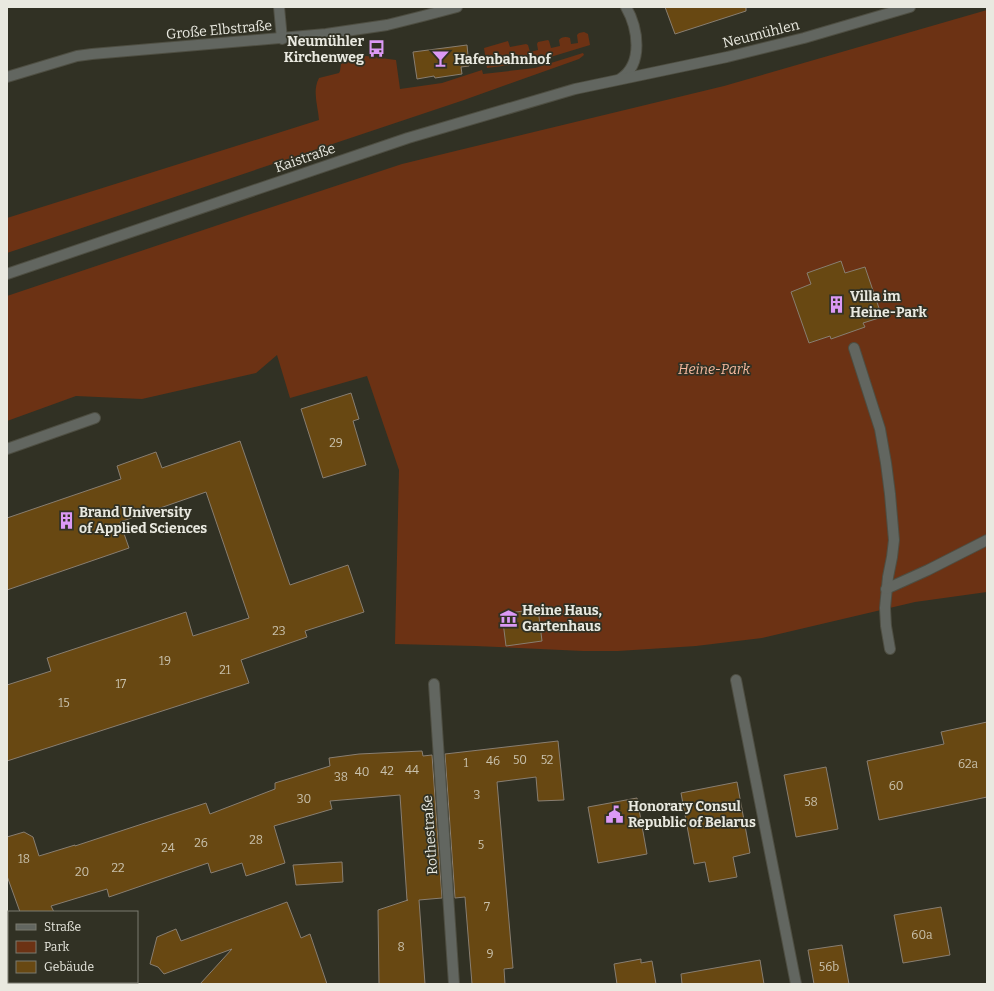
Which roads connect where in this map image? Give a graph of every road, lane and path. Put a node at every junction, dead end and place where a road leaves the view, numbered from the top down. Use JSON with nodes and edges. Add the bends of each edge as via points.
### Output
{"nodes":[{"id":1,"x":279,"y":7,"type":"edge"},
{"id":2,"x":457,"y":7,"type":"edge"},
{"id":3,"x":626,"y":7,"type":"edge"},
{"id":4,"x":910,"y":7,"type":"edge"},
{"id":5,"x":282,"y":38,"type":"junction"},
{"id":6,"x":7,"y":77,"type":"edge"},
{"id":7,"x":616,"y":81,"type":"junction"},
{"id":8,"x":7,"y":274,"type":"edge"},
{"id":9,"x":854,"y":348,"type":"dead end"},
{"id":10,"x":95,"y":418,"type":"dead end"},
{"id":11,"x":7,"y":449,"type":"edge"},
{"id":12,"x":987,"y":540,"type":"edge"},
{"id":13,"x":886,"y":589,"type":"junction"},
{"id":14,"x":890,"y":649,"type":"dead end"},
{"id":15,"x":736,"y":680,"type":"dead end"},
{"id":16,"x":434,"y":684,"type":"dead end"},
{"id":17,"x":454,"y":984,"type":"edge"},
{"id":18,"x":796,"y":984,"type":"edge"}],
"edges":[{"from":1,"to":5,"type":"street"},
{"from":2,"to":5,"type":"street","name":"Große Elbstraße","via":[[386,25]]},
{"from":3,"to":7,"type":"street","via":[[635,32],[636,52],[631,69]]},
{"from":4,"to":7,"type":"street","name":"Neumühlen","via":[[804,38]]},
{"from":5,"to":6,"type":"street","name":"Große Elbstraße","via":[[77,56]]},
{"from":7,"to":8,"type":"street","name":"Kaistraße","via":[[575,89],[408,138]]},
{"from":9,"to":13,"type":"street","via":[[880,429],[886,463],[894,540]]},
{"from":10,"to":11,"type":"street"},
{"from":12,"to":13,"type":"street"},
{"from":13,"to":14,"type":"street","via":[[886,626]]},
{"from":15,"to":18,"type":"street"},
{"from":16,"to":17,"type":"street","name":"Rothestraße"}]}
